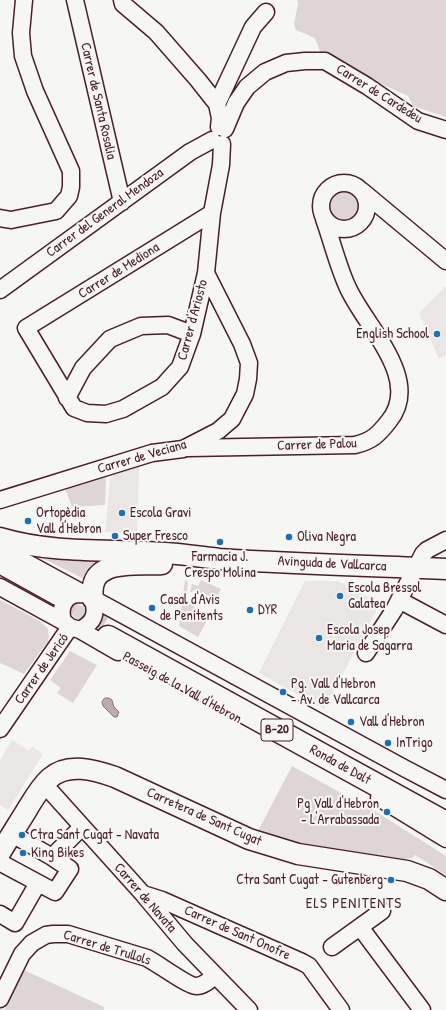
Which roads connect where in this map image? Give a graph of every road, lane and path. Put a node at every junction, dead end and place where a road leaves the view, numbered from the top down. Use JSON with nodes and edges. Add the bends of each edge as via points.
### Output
{"nodes":[{"id":1,"x":24,"y":0,"type":"edge"},
{"id":2,"x":75,"y":0,"type":"edge"},
{"id":3,"x":122,"y":0,"type":"edge"},
{"id":4,"x":266,"y":12,"type":"dead end"},
{"id":5,"x":217,"y":104,"type":"junction"},
{"id":6,"x":446,"y":130,"type":"edge"},
{"id":7,"x":219,"y":135,"type":"junction"},
{"id":8,"x":361,"y":190,"type":"junction"},
{"id":9,"x":122,"y":202,"type":"junction"},
{"id":10,"x":212,"y":213,"type":"junction"},
{"id":11,"x":0,"y":218,"type":"edge"},
{"id":12,"x":324,"y":219,"type":"junction"},
{"id":13,"x":444,"y":257,"type":"edge"},
{"id":14,"x":206,"y":273,"type":"junction"},
{"id":15,"x":0,"y":290,"type":"edge"},
{"id":16,"x":26,"y":328,"type":"joint"},
{"id":17,"x":192,"y":334,"type":"junction"},
{"id":18,"x":67,"y":398,"type":"junction"},
{"id":19,"x":183,"y":448,"type":"junction"},
{"id":20,"x":0,"y":500,"type":"edge"},
{"id":21,"x":0,"y":538,"type":"edge"},
{"id":22,"x":446,"y":540,"type":"edge"},
{"id":23,"x":0,"y":548,"type":"edge"},
{"id":24,"x":218,"y":559,"type":"junction"},
{"id":25,"x":0,"y":562,"type":"edge"},
{"id":26,"x":416,"y":568,"type":"junction"},
{"id":27,"x":446,"y":569,"type":"edge"},
{"id":28,"x":0,"y":577,"type":"edge"},
{"id":29,"x":0,"y":587,"type":"edge"},
{"id":30,"x":88,"y":596,"type":"junction"},
{"id":31,"x":399,"y":600,"type":"junction"},
{"id":32,"x":65,"y":616,"type":"junction"},
{"id":33,"x":446,"y":625,"type":"edge"},
{"id":34,"x":366,"y":653,"type":"dead end"},
{"id":35,"x":0,"y":729,"type":"edge"},
{"id":36,"x":44,"y":784,"type":"junction"},
{"id":37,"x":446,"y":790,"type":"edge"},
{"id":38,"x":446,"y":808,"type":"edge"},
{"id":39,"x":446,"y":823,"type":"edge"},
{"id":40,"x":77,"y":832,"type":"dead end"},
{"id":41,"x":19,"y":838,"type":"dead end"},
{"id":42,"x":446,"y":839,"type":"edge"},
{"id":43,"x":52,"y":857,"type":"junction"},
{"id":44,"x":1,"y":858,"type":"edge"},
{"id":45,"x":38,"y":883,"type":"junction"},
{"id":46,"x":446,"y":890,"type":"edge"},
{"id":47,"x":143,"y":894,"type":"junction"},
{"id":48,"x":382,"y":911,"type":"dead end"},
{"id":49,"x":0,"y":914,"type":"edge"},
{"id":50,"x":360,"y":927,"type":"junction"},
{"id":51,"x":332,"y":947,"type":"dead end"},
{"id":52,"x":215,"y":975,"type":"junction"},
{"id":53,"x":0,"y":999,"type":"edge"},
{"id":54,"x":249,"y":1010,"type":"edge"},
{"id":55,"x":341,"y":1010,"type":"edge"},
{"id":56,"x":422,"y":1010,"type":"edge"}],
"edges":[{"from":1,"to":11,"type":"street","via":[[20,33],[24,56],[35,91],[71,171],[71,187],[69,196],[56,211],[11,220]]},
{"from":2,"to":9,"type":"street","name":"Carrer de Santa Rosalia"},
{"from":3,"to":5,"type":"street","via":[[123,4],[169,45]]},
{"from":4,"to":5,"type":"street","via":[[253,27]]},
{"from":5,"to":7,"type":"street","via":[[220,118]]},
{"from":6,"to":7,"type":"street","name":"Carrer de Cardedeu","via":[[418,121],[325,61],[305,61],[286,63],[265,72],[247,87]]},
{"from":7,"to":9,"type":"street","name":"Carrer del General Mendoza","via":[[190,152]]},
{"from":7,"to":10,"type":"street","via":[[221,166]]},
{"from":8,"to":12,"type":"street","via":[[342,183],[328,189],[321,203]]},
{"from":8,"to":12,"type":"street","via":[[367,200],[366,214],[362,222],[343,230]]},
{"from":8,"to":13,"type":"street"},
{"from":9,"to":15,"type":"street","name":"Carrer del General Mendoza"},
{"from":10,"to":14,"type":"street"},
{"from":10,"to":16,"type":"street","name":"Carrer de Mediona"},
{"from":12,"to":19,"type":"street","name":"Carrer de Palou","via":[[348,288],[387,352],[399,382],[398,404],[391,419],[372,439],[355,446]]},
{"from":14,"to":17,"type":"street","name":"Carrer d'Ariosto"},
{"from":14,"to":19,"type":"street","name":"Carrer de Veciana","via":[[242,344],[249,363],[248,379],[246,394],[232,419],[218,431]]},
{"from":16,"to":18,"type":"street","name":"Carrer d'Ariosto"},
{"from":17,"to":18,"type":"street","via":[[168,325],[141,326],[110,339],[83,368]]},
{"from":17,"to":18,"type":"street","name":"Carrer d'Ariosto","via":[[180,367],[162,387],[129,406],[106,414],[87,413],[74,408]]},
{"from":19,"to":20,"type":"street","name":"Carrer de Veciana","via":[[152,453]]},
{"from":21,"to":24,"type":"main road","name":"Avinguda de Vallcarca","via":[[50,548],[180,553]]},
{"from":22,"to":26,"type":"street","via":[[427,550]]},
{"from":23,"to":30,"type":"street"},
{"from":24,"to":26,"type":"main road","name":"Avinguda de Vallcarca"},
{"from":24,"to":30,"type":"main road","name":"Avinguda de Vallcarca","via":[[110,567],[99,574]]},
{"from":25,"to":32,"type":"highway"},
{"from":26,"to":27,"type":"main road","name":"Avinguda de Vallcarca"},
{"from":26,"to":31,"type":"street"},
{"from":28,"to":32,"type":"highway"},
{"from":29,"to":32,"type":"street","name":"Passeig de la Vall d'Hebron"},
{"from":30,"to":32,"type":"street","via":[[68,597],[62,610],[62,618]]},
{"from":30,"to":32,"type":"street","name":"Carrer de Jericó","via":[[95,612],[91,622]]},
{"from":30,"to":37,"type":"street"},
{"from":31,"to":33,"type":"street"},
{"from":31,"to":34,"type":"street"},
{"from":32,"to":35,"type":"street","name":"Carrer de Jericó"},
{"from":32,"to":42,"type":"street","name":"Passeig de la Vall d'Hebron"},
{"from":36,"to":44,"type":"main road","name":"Carretera de Sant Cugat"},
{"from":36,"to":46,"type":"main road","name":"Carretera de Sant Cugat","via":[[58,773],[67,770],[95,770],[265,845],[320,859],[407,871],[429,879]]},
{"from":36,"to":47,"type":"street","name":"Carrer de Navata"},
{"from":38,"to":39,"type":"highway","name":"Ronda de Dalt","number":"B-20","via":[[112,631]]},
{"from":40,"to":43,"type":"street"},
{"from":41,"to":43,"type":"street"},
{"from":43,"to":45,"type":"street","via":[[70,869],[55,892]]},
{"from":44,"to":45,"type":"street"},
{"from":45,"to":49,"type":"street","via":[[15,923]]},
{"from":47,"to":52,"type":"street","name":"Carrer de Navata"},
{"from":47,"to":55,"type":"street","name":"Carrer de Sant Onofre","via":[[162,900],[309,966]]},
{"from":48,"to":50,"type":"street"},
{"from":50,"to":51,"type":"street"},
{"from":50,"to":56,"type":"street"},
{"from":52,"to":53,"type":"street","name":"Carrer de Trullols","via":[[208,982],[191,985],[147,958],[68,934],[53,934],[39,938],[27,948]]},
{"from":52,"to":54,"type":"street","name":"Carrer de Navata"}]}
